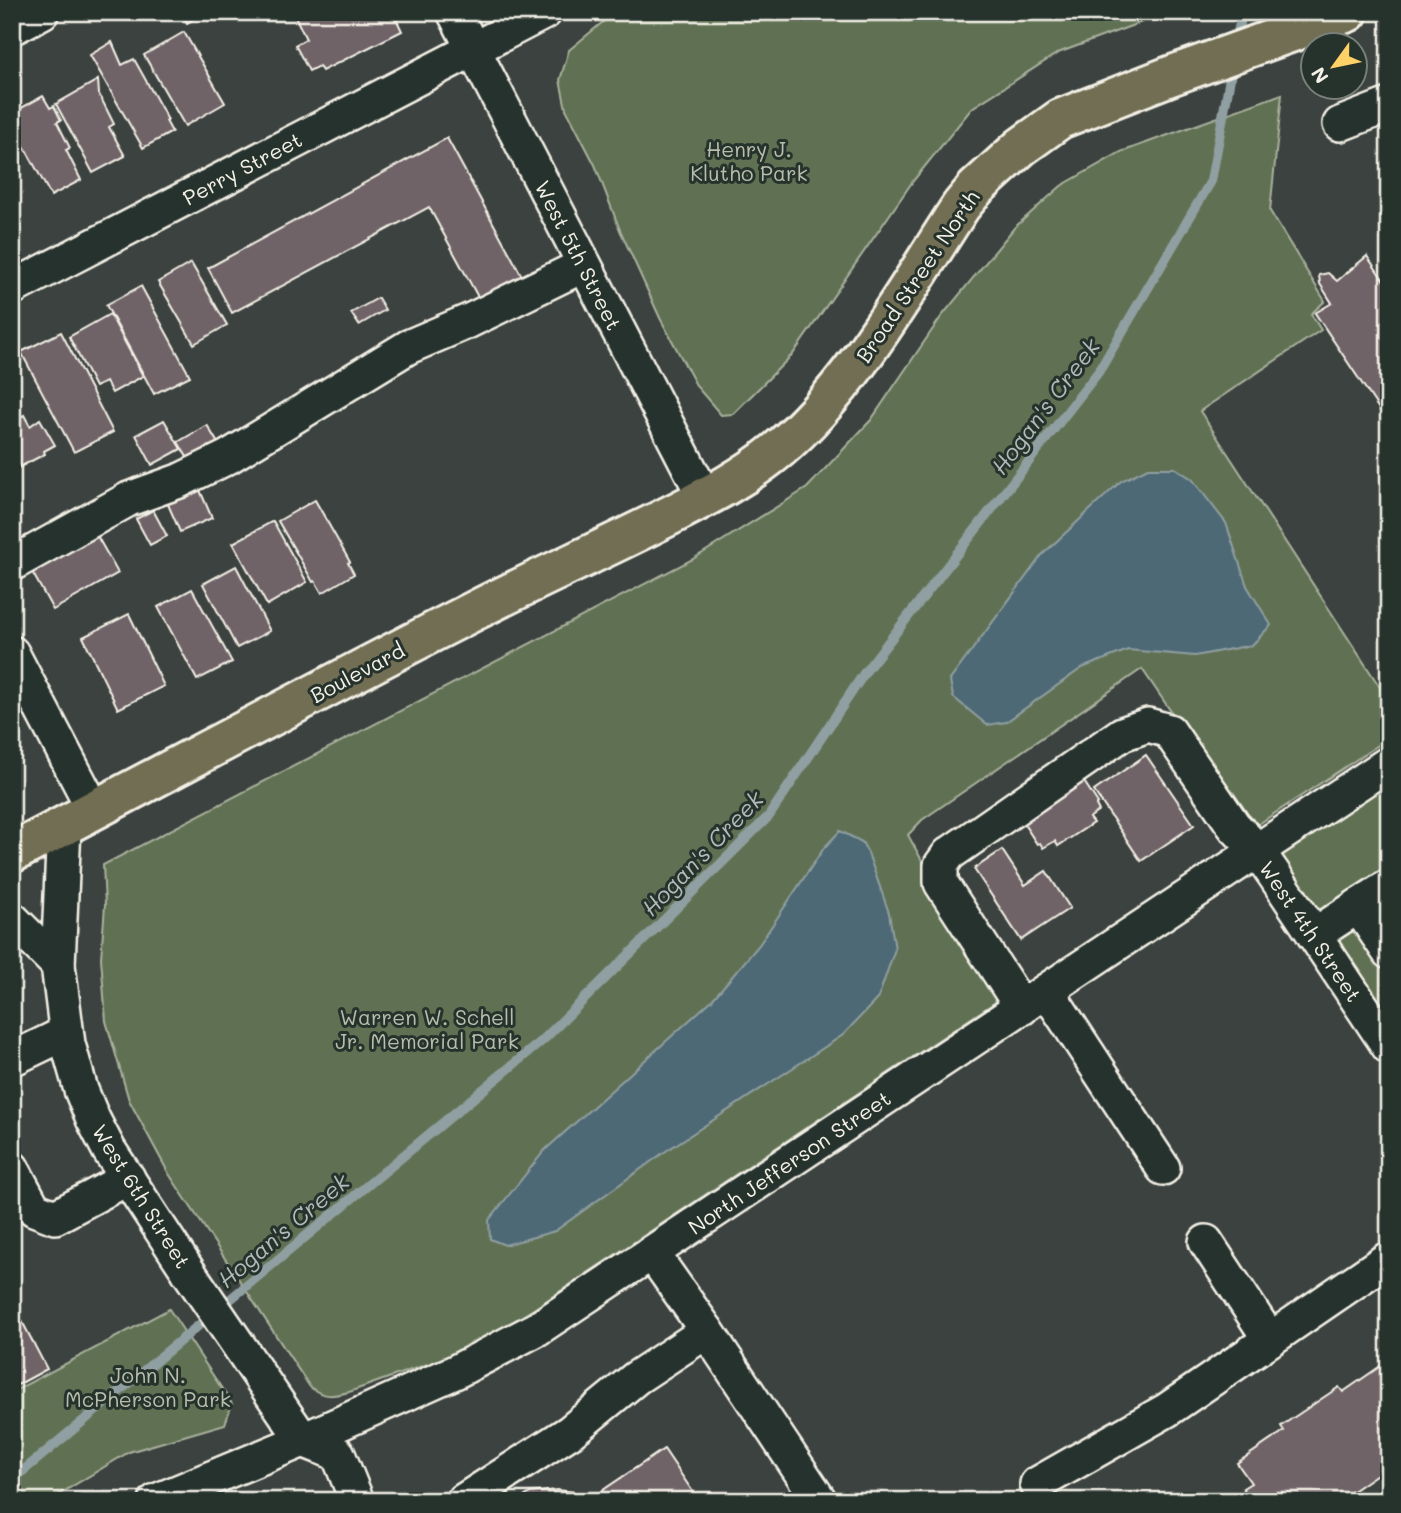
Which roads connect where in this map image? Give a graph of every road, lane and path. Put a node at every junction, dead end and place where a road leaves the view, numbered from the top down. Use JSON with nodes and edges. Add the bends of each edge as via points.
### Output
{"nodes":[{"id":1,"x":42,"y":12,"type":"edge"},
{"id":2,"x":454,"y":12,"type":"edge"},
{"id":3,"x":545,"y":12,"type":"edge"},
{"id":4,"x":1331,"y":18,"type":"edge"},
{"id":5,"x":12,"y":28,"type":"edge"},
{"id":6,"x":473,"y":50,"type":"junction"},
{"id":7,"x":1389,"y":105,"type":"edge"},
{"id":8,"x":1339,"y":124,"type":"dead end"},
{"id":9,"x":584,"y":265,"type":"junction"},
{"id":10,"x":12,"y":288,"type":"edge"},
{"id":11,"x":705,"y":498,"type":"junction"},
{"id":12,"x":12,"y":564,"type":"edge"},
{"id":13,"x":12,"y":653,"type":"edge"},
{"id":14,"x":1389,"y":763,"type":"edge"},
{"id":15,"x":79,"y":818,"type":"junction"},
{"id":16,"x":1257,"y":850,"type":"junction"},
{"id":17,"x":12,"y":853,"type":"edge"},
{"id":18,"x":1389,"y":886,"type":"edge"},
{"id":19,"x":1358,"y":906,"type":"junction"},
{"id":20,"x":12,"y":919,"type":"edge"},
{"id":21,"x":1314,"y":935,"type":"junction"},
{"id":22,"x":1389,"y":952,"type":"edge"},
{"id":23,"x":58,"y":965,"type":"junction"},
{"id":24,"x":1034,"y":1000,"type":"junction"},
{"id":25,"x":66,"y":1033,"type":"junction"},
{"id":26,"x":1389,"y":1047,"type":"edge"},
{"id":27,"x":12,"y":1059,"type":"edge"},
{"id":28,"x":12,"y":1168,"type":"edge"},
{"id":29,"x":1163,"y":1168,"type":"dead end"},
{"id":30,"x":128,"y":1178,"type":"junction"},
{"id":31,"x":1206,"y":1241,"type":"dead end"},
{"id":32,"x":652,"y":1253,"type":"junction"},
{"id":33,"x":1389,"y":1258,"type":"edge"},
{"id":34,"x":707,"y":1331,"type":"junction"},
{"id":35,"x":1269,"y":1338,"type":"junction"},
{"id":36,"x":303,"y":1440,"type":"junction"},
{"id":37,"x":1037,"y":1484,"type":"dead end"},
{"id":38,"x":156,"y":1501,"type":"edge"},
{"id":39,"x":357,"y":1501,"type":"edge"},
{"id":40,"x":463,"y":1501,"type":"edge"},
{"id":41,"x":820,"y":1501,"type":"edge"}],
"edges":[{"from":1,"to":5,"type":"street"},
{"from":2,"to":6,"type":"street","name":"West 5th Street"},
{"from":3,"to":6,"type":"street"},
{"from":4,"to":11,"type":"main road","name":"Broad Street North","via":[[1060,119],[1021,147],[961,206],[847,378],[810,420],[744,475]]},
{"from":6,"to":9,"type":"street","name":"West 5th Street"},
{"from":6,"to":10,"type":"street","name":"Perry Street"},
{"from":7,"to":8,"type":"street"},
{"from":9,"to":11,"type":"street","name":"West 5th Street"},
{"from":9,"to":12,"type":"street","via":[[408,347],[228,457],[130,499]]},
{"from":11,"to":15,"type":"main road","name":"Boulevard","via":[[478,609]]},
{"from":13,"to":15,"type":"street"},
{"from":14,"to":16,"type":"street","name":"North Jefferson Street"},
{"from":15,"to":17,"type":"main road","name":"Boulevard"},
{"from":15,"to":23,"type":"street","name":"West 6th Street"},
{"from":16,"to":21,"type":"street","name":"West 4th Street"},
{"from":16,"to":24,"type":"street","name":"North Jefferson Street"},
{"from":16,"to":24,"type":"street","name":"West 4th Street","via":[[1234,826],[1170,731],[1148,725],[1122,734],[941,864],[942,883]]},
{"from":18,"to":19,"type":"street"},
{"from":19,"to":21,"type":"street"},
{"from":19,"to":22,"type":"street"},
{"from":20,"to":23,"type":"street"},
{"from":21,"to":26,"type":"street","name":"West 4th Street"},
{"from":23,"to":25,"type":"street","name":"West 6th Street"},
{"from":24,"to":29,"type":"street"},
{"from":24,"to":32,"type":"street","name":"North Jefferson Street"},
{"from":25,"to":27,"type":"street"},
{"from":25,"to":30,"type":"street","name":"West 6th Street","via":[[93,1119]]},
{"from":28,"to":30,"type":"street","via":[[34,1209],[55,1217]]},
{"from":30,"to":36,"type":"street","name":"West 6th Street"},
{"from":31,"to":35,"type":"street"},
{"from":32,"to":34,"type":"street"},
{"from":32,"to":36,"type":"street","name":"North Jefferson Street","via":[[537,1329],[455,1372]]},
{"from":33,"to":35,"type":"street"},
{"from":34,"to":40,"type":"street","via":[[636,1378],[570,1432]]},
{"from":34,"to":41,"type":"street"},
{"from":35,"to":37,"type":"street","via":[[1167,1410]]},
{"from":36,"to":38,"type":"street","name":"North Jefferson Street"},
{"from":36,"to":39,"type":"street","via":[[338,1454]]}]}
